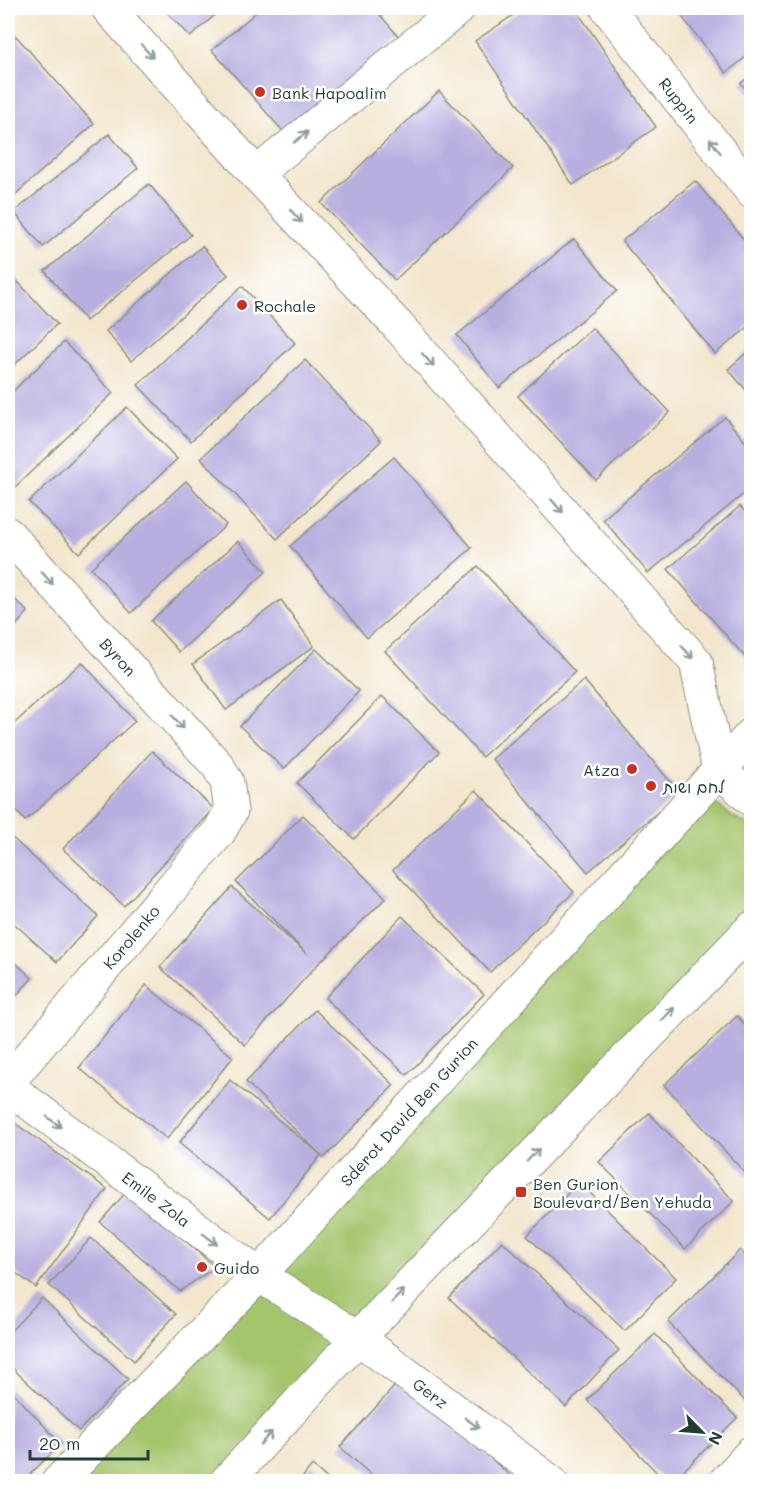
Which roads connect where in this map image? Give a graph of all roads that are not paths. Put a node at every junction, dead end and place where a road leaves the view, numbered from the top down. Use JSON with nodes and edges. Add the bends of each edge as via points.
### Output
{"nodes":[{"id":1,"x":108,"y":8,"type":"edge"},
{"id":2,"x":459,"y":8,"type":"edge"},
{"id":3,"x":607,"y":8,"type":"edge"},
{"id":4,"x":256,"y":174,"type":"junction"},
{"id":5,"x":752,"y":192,"type":"edge"},
{"id":6,"x":8,"y":534,"type":"edge"},
{"id":7,"x":752,"y":734,"type":"edge"},
{"id":8,"x":719,"y":770,"type":"junction"},
{"id":9,"x":227,"y":782,"type":"joint"},
{"id":10,"x":752,"y":800,"type":"edge"},
{"id":11,"x":752,"y":928,"type":"edge"},
{"id":12,"x":8,"y":1084,"type":"edge"},
{"id":13,"x":259,"y":1275,"type":"junction"},
{"id":14,"x":309,"y":1307,"type":"joint"},
{"id":15,"x":358,"y":1338,"type":"junction"},
{"id":16,"x":752,"y":1452,"type":"edge"},
{"id":17,"x":58,"y":1482,"type":"edge"},
{"id":18,"x":226,"y":1482,"type":"edge"},
{"id":19,"x":551,"y":1482,"type":"edge"},
{"id":20,"x":725,"y":1482,"type":"edge"}],
"edges":[{"from":1,"to":4,"type":"street","one_way":true},
{"from":4,"to":2,"type":"street","one_way":true},
{"from":5,"to":3,"type":"street","name":"Ruppin","one_way":true},
{"from":4,"to":8,"type":"street","one_way":true,"via":[[398,326],[696,662]]},
{"from":6,"to":9,"type":"street","name":"Byron","one_way":true,"via":[[218,766]]},
{"from":7,"to":8,"type":"street","name":"Sderot David Ben Gurion"},
{"from":8,"to":10,"type":"street"},
{"from":8,"to":13,"type":"street","name":"Sderot David Ben Gurion"},
{"from":9,"to":12,"type":"street","name":"Korolenko","via":[[231,811],[219,832]]},
{"from":15,"to":11,"type":"street","one_way":true},
{"from":12,"to":13,"type":"street","name":"Emile Zola","one_way":true},
{"from":13,"to":14,"type":"street","name":"Emile Zola"},
{"from":13,"to":17,"type":"street","name":"Sderot David Ben Gurion"},
{"from":14,"to":15,"type":"street","name":"Gerz"},
{"from":18,"to":15,"type":"street","one_way":true},
{"from":15,"to":19,"type":"street","name":"Gerz","one_way":true},
{"from":16,"to":20,"type":"street"}]}
